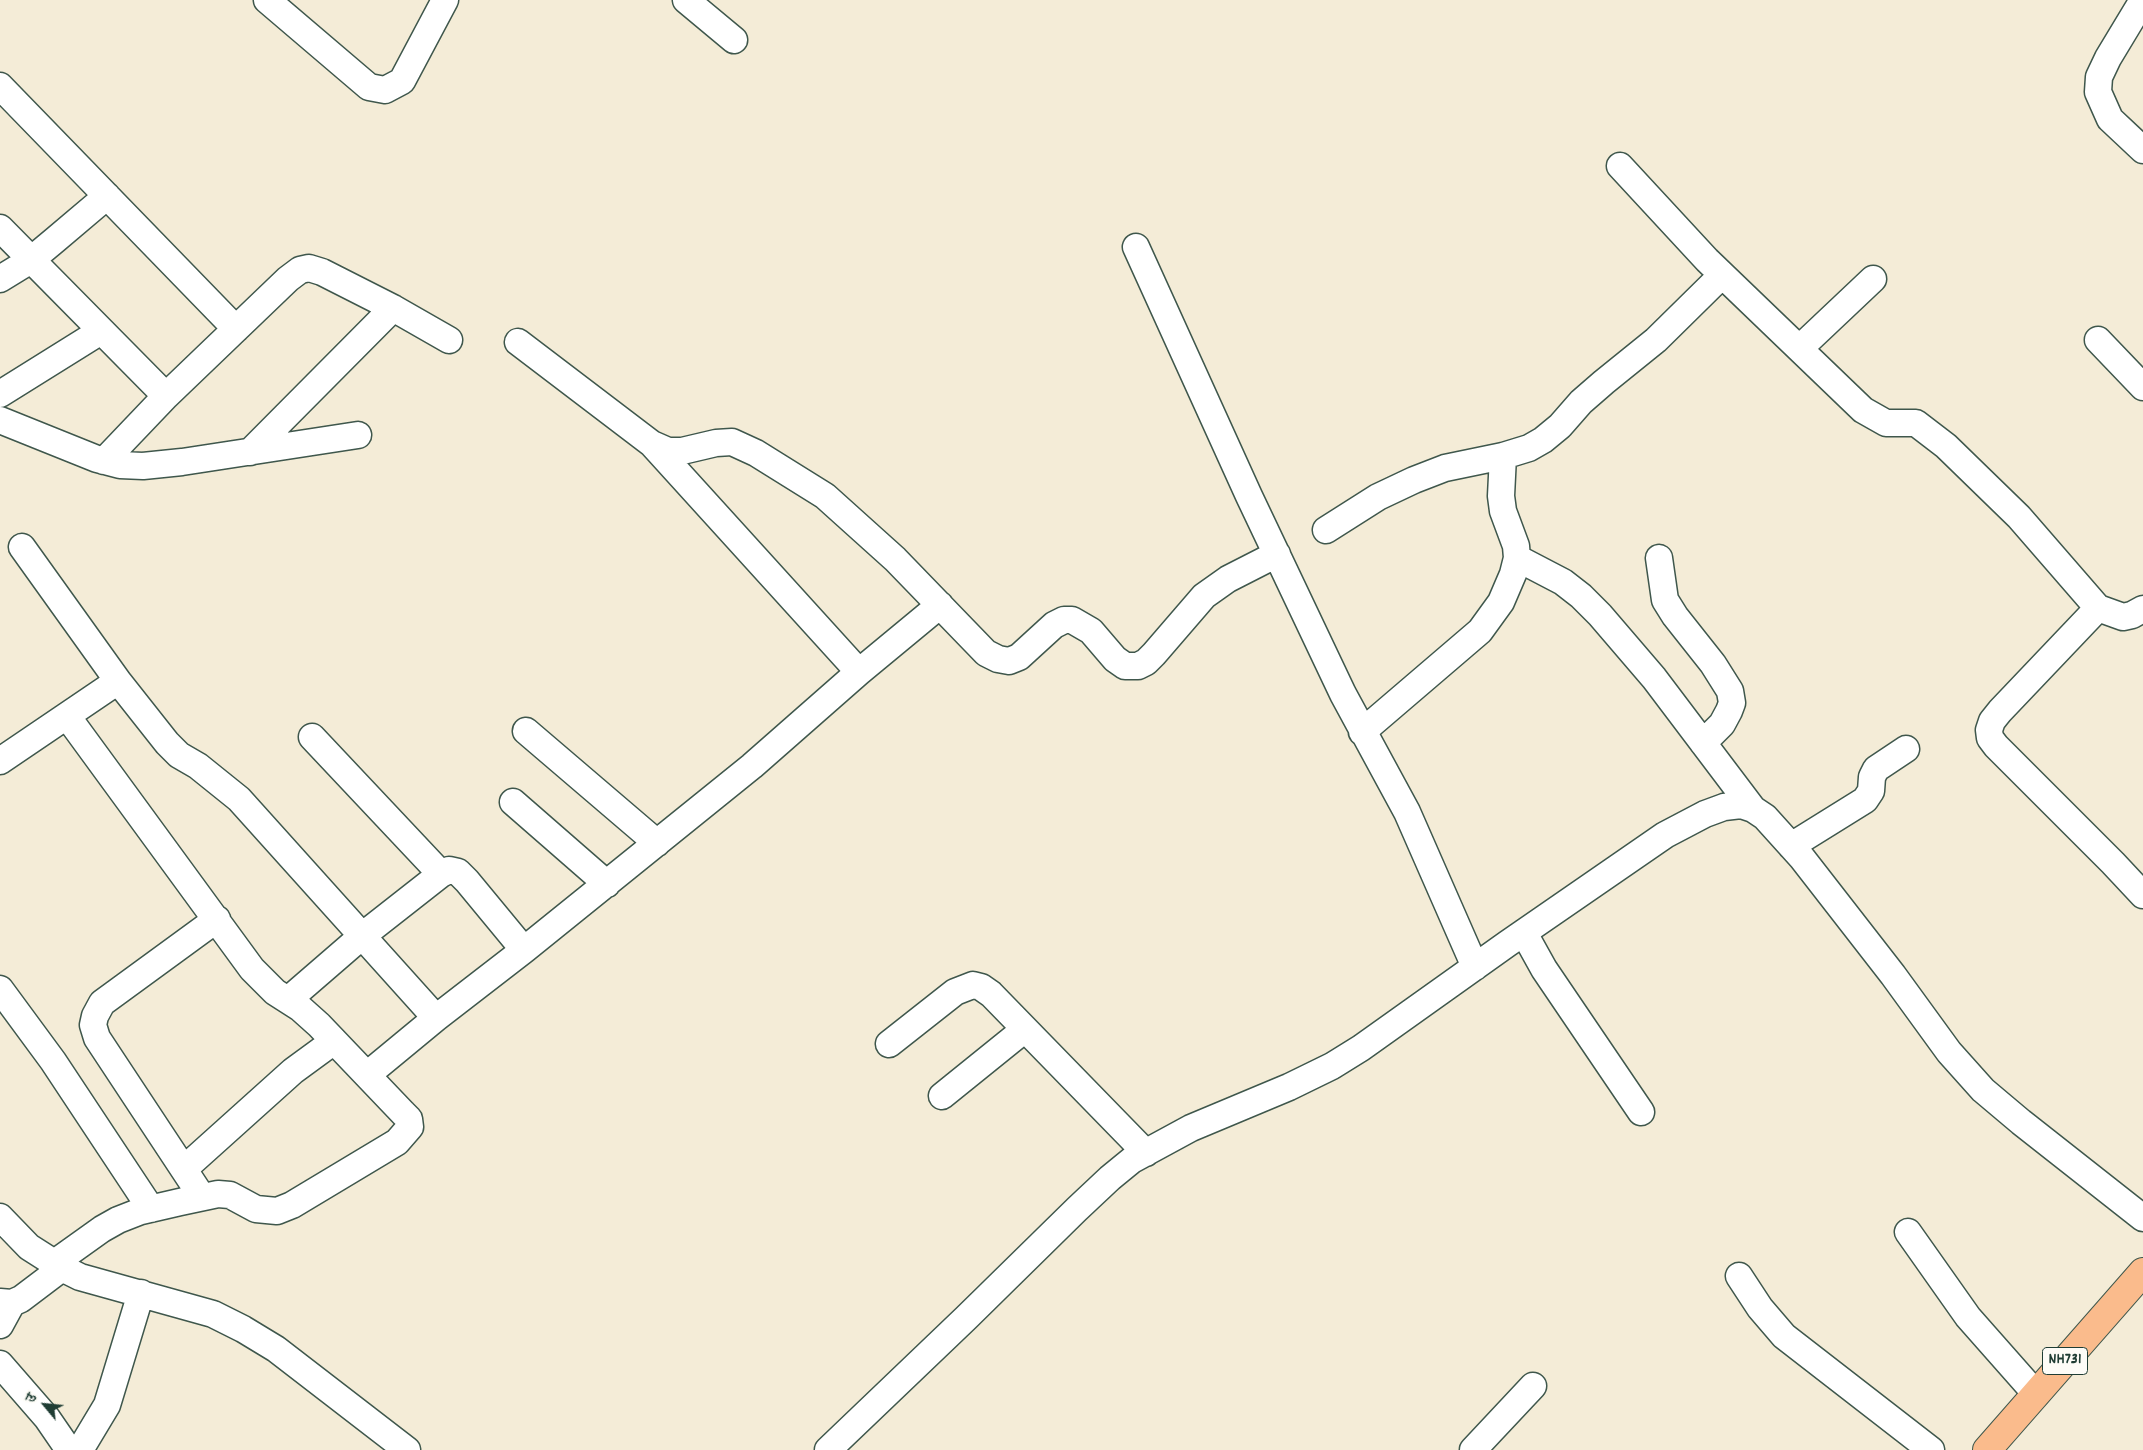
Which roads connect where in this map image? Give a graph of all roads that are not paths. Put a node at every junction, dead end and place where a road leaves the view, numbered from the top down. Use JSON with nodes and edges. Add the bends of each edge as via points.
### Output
{"nodes":[{"id":1,"x":445,"y":0,"type":"edge"},
{"id":2,"x":686,"y":0,"type":"edge"},
{"id":3,"x":2143,"y":0,"type":"edge"},
{"id":4,"x":282,"y":5,"type":"edge"},
{"id":5,"x":734,"y":40,"type":"dead end"},
{"id":6,"x":0,"y":86,"type":"edge"},
{"id":7,"x":2143,"y":150,"type":"edge"},
{"id":8,"x":1620,"y":166,"type":"dead end"},
{"id":9,"x":107,"y":196,"type":"junction"},
{"id":10,"x":0,"y":228,"type":"edge"},
{"id":11,"x":1136,"y":248,"type":"dead end"},
{"id":12,"x":31,"y":260,"type":"junction"},
{"id":13,"x":1722,"y":275,"type":"junction"},
{"id":14,"x":0,"y":279,"type":"edge"},
{"id":15,"x":1873,"y":279,"type":"dead end"},
{"id":16,"x":393,"y":308,"type":"junction"},
{"id":17,"x":236,"y":329,"type":"junction"},
{"id":18,"x":101,"y":331,"type":"junction"},
{"id":19,"x":449,"y":340,"type":"dead end"},
{"id":20,"x":2098,"y":340,"type":"dead end"},
{"id":21,"x":518,"y":342,"type":"dead end"},
{"id":22,"x":1800,"y":348,"type":"junction"},
{"id":23,"x":2143,"y":387,"type":"edge"},
{"id":24,"x":0,"y":394,"type":"edge"},
{"id":25,"x":166,"y":396,"type":"junction"},
{"id":26,"x":0,"y":420,"type":"edge"},
{"id":27,"x":358,"y":435,"type":"dead end"},
{"id":28,"x":652,"y":444,"type":"junction"},
{"id":29,"x":250,"y":452,"type":"junction"},
{"id":30,"x":1503,"y":456,"type":"junction"},
{"id":31,"x":104,"y":461,"type":"junction"},
{"id":32,"x":1326,"y":530,"type":"dead end"},
{"id":33,"x":22,"y":547,"type":"dead end"},
{"id":34,"x":1277,"y":554,"type":"junction"},
{"id":35,"x":1517,"y":558,"type":"junction"},
{"id":36,"x":1659,"y":558,"type":"dead end"},
{"id":37,"x":940,"y":605,"type":"junction"},
{"id":38,"x":2098,"y":608,"type":"junction"},
{"id":39,"x":2143,"y":610,"type":"edge"},
{"id":40,"x":859,"y":672,"type":"junction"},
{"id":41,"x":118,"y":681,"type":"junction"},
{"id":42,"x":67,"y":716,"type":"junction"},
{"id":43,"x":526,"y":731,"type":"dead end"},
{"id":44,"x":1362,"y":732,"type":"junction"},
{"id":45,"x":312,"y":737,"type":"dead end"},
{"id":46,"x":1703,"y":743,"type":"junction"},
{"id":47,"x":1906,"y":749,"type":"dead end"},
{"id":48,"x":0,"y":761,"type":"edge"},
{"id":49,"x":513,"y":802,"type":"dead end"},
{"id":50,"x":1753,"y":809,"type":"junction"},
{"id":51,"x":657,"y":843,"type":"junction"},
{"id":52,"x":1791,"y":846,"type":"junction"},
{"id":53,"x":441,"y":874,"type":"junction"},
{"id":54,"x":606,"y":884,"type":"junction"},
{"id":55,"x":2143,"y":896,"type":"edge"},
{"id":56,"x":217,"y":919,"type":"junction"},
{"id":57,"x":1524,"y":932,"type":"junction"},
{"id":58,"x":362,"y":936,"type":"junction"},
{"id":59,"x":524,"y":950,"type":"junction"},
{"id":60,"x":1475,"y":967,"type":"junction"},
{"id":61,"x":0,"y":989,"type":"edge"},
{"id":62,"x":288,"y":1000,"type":"junction"},
{"id":63,"x":436,"y":1018,"type":"junction"},
{"id":64,"x":9,"y":1021,"type":"edge"},
{"id":65,"x":1025,"y":1029,"type":"junction"},
{"id":66,"x":334,"y":1041,"type":"junction"},
{"id":67,"x":889,"y":1044,"type":"dead end"},
{"id":68,"x":367,"y":1075,"type":"junction"},
{"id":69,"x":942,"y":1096,"type":"dead end"},
{"id":70,"x":1641,"y":1112,"type":"dead end"},
{"id":71,"x":1146,"y":1152,"type":"junction"},
{"id":72,"x":184,"y":1169,"type":"junction"},
{"id":73,"x":202,"y":1197,"type":"junction"},
{"id":74,"x":151,"y":1209,"type":"junction"},
{"id":75,"x":0,"y":1217,"type":"edge"},
{"id":76,"x":2143,"y":1218,"type":"edge"},
{"id":77,"x":1908,"y":1232,"type":"dead end"},
{"id":78,"x":58,"y":1266,"type":"junction"},
{"id":79,"x":2143,"y":1272,"type":"edge"},
{"id":80,"x":1739,"y":1276,"type":"dead end"},
{"id":81,"x":141,"y":1293,"type":"junction"},
{"id":82,"x":4,"y":1310,"type":"edge"},
{"id":83,"x":0,"y":1364,"type":"edge"},
{"id":84,"x":1533,"y":1386,"type":"dead end"},
{"id":85,"x":2036,"y":1394,"type":"junction"},
{"id":86,"x":1997,"y":1446,"type":"edge"},
{"id":87,"x":69,"y":1450,"type":"edge"},
{"id":88,"x":80,"y":1450,"type":"edge"},
{"id":89,"x":407,"y":1450,"type":"edge"},
{"id":90,"x":828,"y":1450,"type":"edge"},
{"id":91,"x":1473,"y":1450,"type":"edge"},
{"id":92,"x":1931,"y":1450,"type":"edge"}],
"edges":[{"from":1,"to":4,"type":"street","via":[[402,81],[385,90],[370,87]]},
{"from":2,"to":5,"type":"street"},
{"from":3,"to":7,"type":"street","via":[[2108,58],[2099,77],[2098,92],[2110,119]]},
{"from":6,"to":9,"type":"street"},
{"from":8,"to":13,"type":"street"},
{"from":9,"to":12,"type":"street"},
{"from":9,"to":17,"type":"street"},
{"from":10,"to":12,"type":"street"},
{"from":11,"to":34,"type":"street"},
{"from":12,"to":14,"type":"street"},
{"from":12,"to":18,"type":"street"},
{"from":13,"to":22,"type":"street"},
{"from":13,"to":30,"type":"street","via":[[1656,340],[1604,382],[1549,435],[1529,448]]},
{"from":15,"to":22,"type":"street"},
{"from":16,"to":17,"type":"street","via":[[308,268],[288,279]]},
{"from":16,"to":19,"type":"street"},
{"from":16,"to":29,"type":"street"},
{"from":17,"to":25,"type":"street"},
{"from":18,"to":24,"type":"street"},
{"from":18,"to":25,"type":"street"},
{"from":20,"to":23,"type":"street"},
{"from":21,"to":28,"type":"street"},
{"from":22,"to":38,"type":"street","via":[[1863,410],[1894,424],[1916,423],[1946,446],[2019,517]]},
{"from":25,"to":31,"type":"street"},
{"from":26,"to":31,"type":"street"},
{"from":27,"to":29,"type":"street"},
{"from":28,"to":37,"type":"street","via":[[668,451],[682,451],[732,442],[756,453],[826,496]]},
{"from":28,"to":40,"type":"street"},
{"from":29,"to":31,"type":"street","via":[[143,466]]},
{"from":30,"to":32,"type":"street","via":[[1445,468],[1414,480],[1378,497]]},
{"from":30,"to":35,"type":"street","via":[[1501,496]]},
{"from":33,"to":41,"type":"street"},
{"from":34,"to":37,"type":"street","via":[[1228,578],[1204,596],[1154,654],[1138,666],[1125,666],[1091,631],[1072,620],[1054,625],[1019,657],[1009,661],[998,659],[986,652]]},
{"from":34,"to":44,"type":"street"},
{"from":35,"to":44,"type":"street","via":[[1501,602],[1480,631]]},
{"from":35,"to":46,"type":"street","via":[[1563,582],[1581,596],[1654,678]]},
{"from":36,"to":46,"type":"street","via":[[1666,600],[1730,691],[1732,703],[1729,711],[1722,724]]},
{"from":37,"to":40,"type":"street"},
{"from":38,"to":39,"type":"street","via":[[2123,617]]},
{"from":38,"to":55,"type":"street","via":[[2000,711],[1992,721],[1990,738]]},
{"from":40,"to":51,"type":"street","via":[[752,766]]},
{"from":41,"to":42,"type":"street"},
{"from":41,"to":58,"type":"street","via":[[167,743],[239,800]]},
{"from":42,"to":48,"type":"street"},
{"from":42,"to":56,"type":"street"},
{"from":43,"to":51,"type":"street"},
{"from":44,"to":60,"type":"street","via":[[1406,812]]},
{"from":45,"to":53,"type":"street"},
{"from":46,"to":50,"type":"street"},
{"from":47,"to":52,"type":"street","via":[[1876,769],[1871,791],[1865,800]]},
{"from":49,"to":54,"type":"street"},
{"from":50,"to":52,"type":"street","via":[[1765,817]]},
{"from":50,"to":57,"type":"street","via":[[1741,805],[1724,807],[1665,836]]},
{"from":51,"to":54,"type":"street"},
{"from":52,"to":76,"type":"street","via":[[1949,1052],[1983,1090]]},
{"from":53,"to":58,"type":"street"},
{"from":53,"to":59,"type":"street","via":[[449,870],[458,872]]},
{"from":54,"to":59,"type":"street"},
{"from":56,"to":62,"type":"street","via":[[252,969]]},
{"from":56,"to":72,"type":"street","via":[[102,1003],[93,1025],[97,1038]]},
{"from":57,"to":60,"type":"street"},
{"from":57,"to":70,"type":"street","via":[[1544,969]]},
{"from":58,"to":62,"type":"street"},
{"from":58,"to":63,"type":"street"},
{"from":59,"to":63,"type":"street"},
{"from":60,"to":71,"type":"street","via":[[1332,1066],[1191,1128]]},
{"from":61,"to":64,"type":"street"},
{"from":62,"to":66,"type":"street"},
{"from":63,"to":68,"type":"street"},
{"from":64,"to":74,"type":"street","via":[[53,1061]]},
{"from":65,"to":67,"type":"street","via":[[990,994],[973,985],[955,992]]},
{"from":65,"to":69,"type":"street"},
{"from":65,"to":71,"type":"street"},
{"from":66,"to":68,"type":"street"},
{"from":66,"to":72,"type":"street","via":[[286,1077]]},
{"from":68,"to":73,"type":"street","via":[[409,1119],[410,1127],[398,1142],[277,1211],[256,1209],[230,1195]]},
{"from":71,"to":90,"type":"street","via":[[1083,1202]]},
{"from":72,"to":73,"type":"street"},
{"from":73,"to":74,"type":"street"},
{"from":74,"to":78,"type":"street","via":[[102,1229]]},
{"from":75,"to":78,"type":"street","via":[[29,1247]]},
{"from":77,"to":85,"type":"street","via":[[1968,1317]]},
{"from":78,"to":81,"type":"street","via":[[80,1277]]},
{"from":78,"to":82,"type":"street","via":[[34,1290]]},
{"from":79,"to":85,"type":"highway","number":"NH731"},
{"from":80,"to":92,"type":"street","via":[[1784,1336]]},
{"from":81,"to":88,"type":"street","via":[[106,1405]]},
{"from":81,"to":89,"type":"street","via":[[213,1314],[260,1339]]},
{"from":83,"to":87,"type":"street","via":[[47,1418]]},
{"from":84,"to":91,"type":"street"},
{"from":85,"to":86,"type":"highway","number":"NH731"}]}
